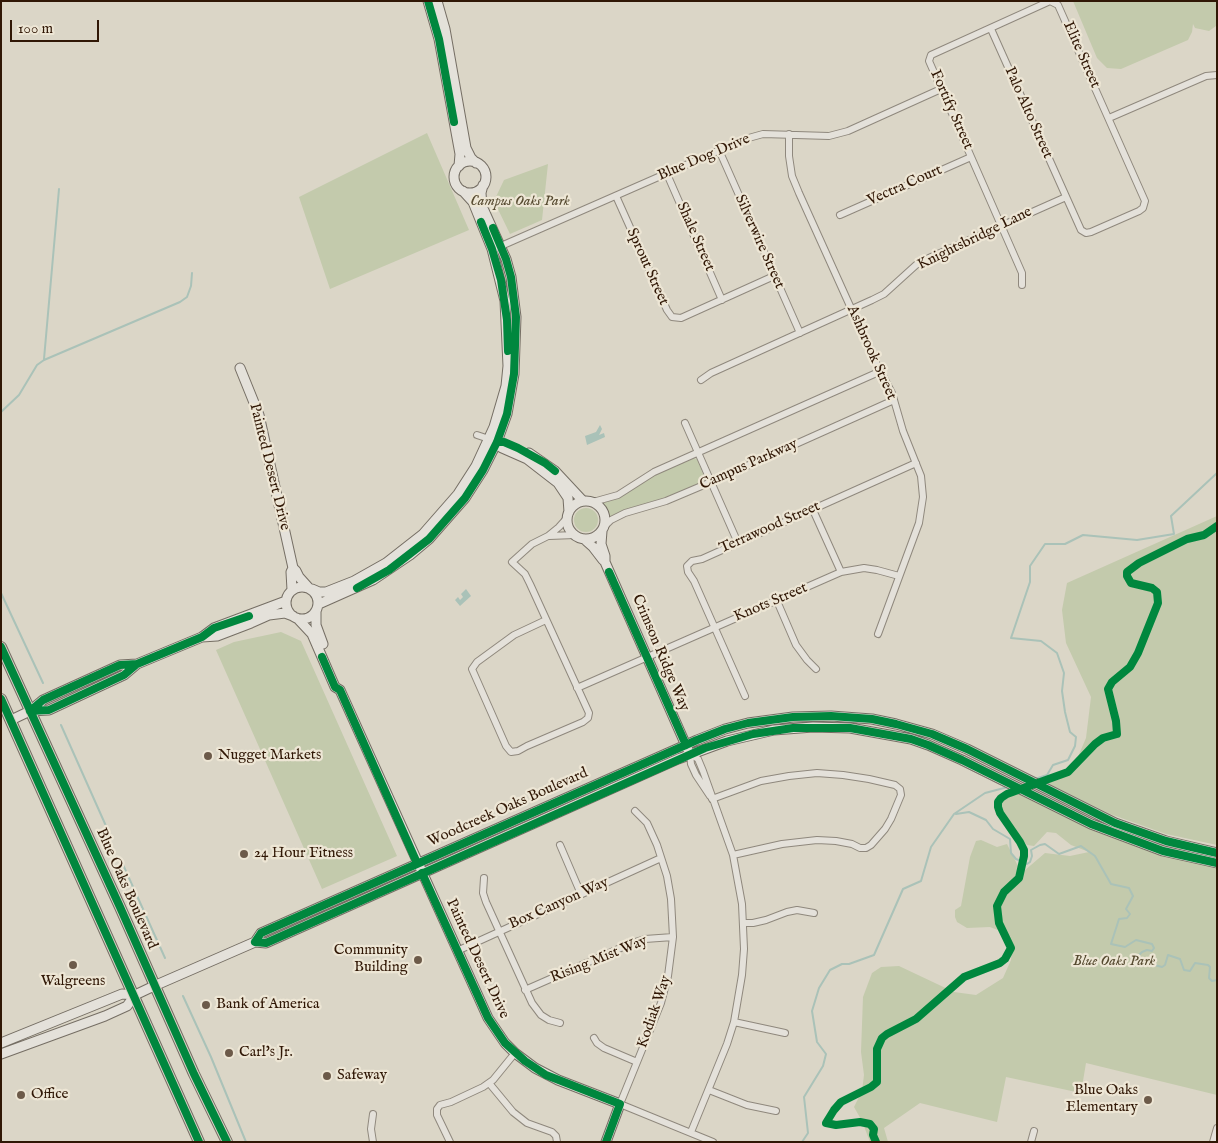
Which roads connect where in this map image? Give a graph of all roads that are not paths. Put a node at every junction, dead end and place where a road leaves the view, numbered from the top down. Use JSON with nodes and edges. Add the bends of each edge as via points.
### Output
{"nodes":[{"id":1,"x":428,"y":1,"type":"edge"},
{"id":2,"x":437,"y":1,"type":"edge"},
{"id":3,"x":991,"y":29,"type":"junction"},
{"id":4,"x":1217,"y":75,"type":"edge"},
{"id":5,"x":941,"y":89,"type":"junction"},
{"id":6,"x":1109,"y":118,"type":"junction"},
{"id":7,"x":789,"y":134,"type":"junction"},
{"id":8,"x":718,"y":150,"type":"junction"},
{"id":9,"x":971,"y":157,"type":"junction"},
{"id":10,"x":476,"y":162,"type":"junction"},
{"id":11,"x":459,"y":166,"type":"junction"},
{"id":12,"x":667,"y":174,"type":"junction"},
{"id":13,"x":483,"y":185,"type":"junction"},
{"id":14,"x":463,"y":191,"type":"junction"},
{"id":15,"x":616,"y":196,"type":"junction"},
{"id":16,"x":1066,"y":197,"type":"junction"},
{"id":17,"x":840,"y":215,"type":"dead end"},
{"id":18,"x":1002,"y":225,"type":"junction"},
{"id":19,"x":501,"y":246,"type":"junction"},
{"id":20,"x":774,"y":276,"type":"junction"},
{"id":21,"x":1022,"y":286,"type":"dead end"},
{"id":22,"x":722,"y":300,"type":"junction"},
{"id":23,"x":852,"y":310,"type":"junction"},
{"id":24,"x":800,"y":333,"type":"junction"},
{"id":25,"x":240,"y":368,"type":"dead end"},
{"id":26,"x":881,"y":371,"type":"junction"},
{"id":27,"x":701,"y":380,"type":"dead end"},
{"id":28,"x":894,"y":400,"type":"junction"},
{"id":29,"x":685,"y":423,"type":"dead end"},
{"id":30,"x":477,"y":435,"type":"dead end"},
{"id":31,"x":493,"y":441,"type":"junction"},
{"id":32,"x":698,"y":452,"type":"junction"},
{"id":33,"x":916,"y":463,"type":"junction"},
{"id":34,"x":711,"y":482,"type":"junction"},
{"id":35,"x":583,"y":501,"type":"junction"},
{"id":36,"x":593,"y":502,"type":"junction"},
{"id":37,"x":813,"y":510,"type":"junction"},
{"id":38,"x":568,"y":515,"type":"junction"},
{"id":39,"x":603,"y":529,"type":"junction"},
{"id":40,"x":575,"y":535,"type":"junction"},
{"id":41,"x":548,"y":536,"type":"junction"},
{"id":42,"x":584,"y":539,"type":"junction"},
{"id":43,"x":738,"y":543,"type":"junction"},
{"id":44,"x":605,"y":562,"type":"junction"},
{"id":45,"x":292,"y":568,"type":"junction"},
{"id":46,"x":841,"y":572,"type":"junction"},
{"id":47,"x":899,"y":576,"type":"junction"},
{"id":48,"x":310,"y":588,"type":"junction"},
{"id":49,"x":292,"y":590,"type":"junction"},
{"id":50,"x":286,"y":601,"type":"junction"},
{"id":51,"x":777,"y":601,"type":"junction"},
{"id":52,"x":317,"y":608,"type":"junction"},
{"id":53,"x":297,"y":619,"type":"junction"},
{"id":54,"x":546,"y":620,"type":"junction"},
{"id":55,"x":714,"y":627,"type":"junction"},
{"id":56,"x":878,"y":634,"type":"dead end"},
{"id":57,"x":202,"y":637,"type":"junction"},
{"id":58,"x":1,"y":647,"type":"edge"},
{"id":59,"x":646,"y":658,"type":"junction"},
{"id":60,"x":137,"y":664,"type":"junction"},
{"id":61,"x":816,"y":669,"type":"dead end"},
{"id":62,"x":577,"y":688,"type":"junction"},
{"id":63,"x":340,"y":690,"type":"junction"},
{"id":64,"x":745,"y":696,"type":"dead end"},
{"id":65,"x":1,"y":699,"type":"edge"},
{"id":66,"x":30,"y":711,"type":"junction"},
{"id":67,"x":11,"y":720,"type":"junction"},
{"id":68,"x":686,"y":745,"type":"junction"},
{"id":69,"x":690,"y":754,"type":"junction"},
{"id":70,"x":712,"y":799,"type":"junction"},
{"id":71,"x":635,"y":812,"type":"dead end"},
{"id":72,"x":560,"y":845,"type":"dead end"},
{"id":73,"x":1217,"y":853,"type":"edge"},
{"id":74,"x":733,"y":855,"type":"junction"},
{"id":75,"x":662,"y":858,"type":"junction"},
{"id":76,"x":417,"y":863,"type":"junction"},
{"id":77,"x":1217,"y":863,"type":"edge"},
{"id":78,"x":422,"y":873,"type":"junction"},
{"id":79,"x":484,"y":878,"type":"dead end"},
{"id":80,"x":581,"y":894,"type":"junction"},
{"id":81,"x":814,"y":913,"type":"dead end"},
{"id":82,"x":743,"y":923,"type":"junction"},
{"id":83,"x":498,"y":931,"type":"junction"},
{"id":84,"x":673,"y":937,"type":"junction"},
{"id":85,"x":255,"y":942,"type":"junction"},
{"id":86,"x":457,"y":951,"type":"junction"},
{"id":87,"x":154,"y":986,"type":"junction"},
{"id":88,"x":526,"y":990,"type":"junction"},
{"id":89,"x":135,"y":995,"type":"junction"},
{"id":90,"x":560,"y":1022,"type":"dead end"},
{"id":91,"x":734,"y":1022,"type":"junction"},
{"id":92,"x":785,"y":1033,"type":"dead end"},
{"id":93,"x":594,"y":1038,"type":"dead end"},
{"id":94,"x":1,"y":1043,"type":"edge"},
{"id":95,"x":515,"y":1053,"type":"junction"},
{"id":96,"x":1,"y":1054,"type":"edge"},
{"id":97,"x":637,"y":1062,"type":"junction"},
{"id":98,"x":489,"y":1083,"type":"junction"},
{"id":99,"x":709,"y":1090,"type":"junction"},
{"id":100,"x":620,"y":1104,"type":"junction"},
{"id":101,"x":776,"y":1111,"type":"dead end"},
{"id":102,"x":373,"y":1114,"type":"dead end"},
{"id":103,"x":1217,"y":1128,"type":"edge"},
{"id":104,"x":691,"y":1132,"type":"junction"},
{"id":105,"x":1034,"y":1132,"type":"dead end"},
{"id":106,"x":199,"y":1142,"type":"edge"},
{"id":107,"x":227,"y":1142,"type":"edge"},
{"id":108,"x":374,"y":1142,"type":"edge"},
{"id":109,"x":450,"y":1142,"type":"edge"},
{"id":110,"x":557,"y":1142,"type":"edge"},
{"id":111,"x":606,"y":1142,"type":"edge"},
{"id":112,"x":714,"y":1142,"type":"edge"},
{"id":113,"x":1031,"y":1142,"type":"edge"},
{"id":114,"x":1213,"y":1142,"type":"edge"}],
"edges":[{"from":1,"to":11,"type":"street","via":[[439,39],[460,154]]},
{"from":2,"to":10,"type":"street","via":[[466,148]]},
{"from":3,"to":5,"type":"street","name":"Fortify Street","via":[[932,55],[929,61]]},
{"from":3,"to":6,"type":"street","name":"Elite Street","via":[[1050,1],[1058,6]]},
{"from":3,"to":16,"type":"street","name":"Palo Alto Street"},
{"from":4,"to":6,"type":"street","via":[[1206,76]]},
{"from":5,"to":7,"type":"street","name":"Blue Dog Drive","via":[[848,131],[829,136]]},
{"from":5,"to":9,"type":"street","name":"Fortify Street"},
{"from":6,"to":16,"type":"street","name":"Palo Alto Street","via":[[1146,201],[1144,207],[1086,233],[1080,229]]},
{"from":7,"to":8,"type":"street","name":"Blue Dog Drive","via":[[763,134]]},
{"from":7,"to":23,"type":"street","name":"Ashbrook Street","via":[[792,176]]},
{"from":8,"to":12,"type":"street","name":"Blue Dog Drive"},
{"from":8,"to":20,"type":"street","name":"Silverwire Street"},
{"from":9,"to":17,"type":"street","name":"Vectra Court"},
{"from":9,"to":18,"type":"street","name":"Fortify Street"},
{"from":10,"to":11,"type":"street","via":[[465,162]]},
{"from":10,"to":13,"type":"street","via":[[484,170]]},
{"from":11,"to":14,"type":"street","via":[[454,180]]},
{"from":12,"to":15,"type":"street","name":"Blue Dog Drive"},
{"from":12,"to":22,"type":"street","name":"Shale Street"},
{"from":13,"to":14,"type":"street","via":[[474,192]]},
{"from":13,"to":19,"type":"street","via":[[482,206]]},
{"from":14,"to":31,"type":"street","via":[[473,202],[492,249],[505,301],[508,366]]},
{"from":15,"to":19,"type":"street","name":"Blue Dog Drive"},
{"from":15,"to":22,"type":"street","name":"Sprout Street","via":[[669,315],[681,318]]},
{"from":16,"to":18,"type":"street","name":"Knightsbridge Lane"},
{"from":18,"to":21,"type":"street","name":"Fortify Street","via":[[1022,273]]},
{"from":18,"to":23,"type":"street","name":"Knightsbridge Lane","via":[[922,262],[884,294]]},
{"from":19,"to":31,"type":"street","via":[[513,292],[517,338],[506,414]]},
{"from":20,"to":22,"type":"street","name":"Sprout Street"},
{"from":20,"to":24,"type":"street","name":"Silverwire Street"},
{"from":23,"to":24,"type":"street","name":"Knightsbridge Lane"},
{"from":23,"to":26,"type":"street","name":"Ashbrook Street"},
{"from":24,"to":27,"type":"street","name":"Knightsbridge Lane"},
{"from":25,"to":45,"type":"street","name":"Painted Desert Drive","via":[[259,415]]},
{"from":26,"to":28,"type":"street","name":"Ashbrook Street"},
{"from":26,"to":32,"type":"street"},
{"from":28,"to":33,"type":"street","name":"Ashbrook Street"},
{"from":28,"to":34,"type":"street","name":"Campus Parkway"},
{"from":29,"to":32,"type":"street"},
{"from":30,"to":31,"type":"street"},
{"from":31,"to":35,"type":"street","via":[[504,442],[545,463]]},
{"from":31,"to":38,"type":"street","via":[[541,468],[558,483],[568,498]]},
{"from":31,"to":48,"type":"street","via":[[454,500],[405,550],[339,587],[326,592]]},
{"from":31,"to":52,"type":"street","via":[[484,470],[457,510],[429,540],[373,580]]},
{"from":32,"to":34,"type":"street"},
{"from":32,"to":36,"type":"street","via":[[654,472],[618,495]]},
{"from":33,"to":37,"type":"street","name":"Terrawood Street"},
{"from":33,"to":47,"type":"street","name":"Ashbrook Street","via":[[923,488],[921,514]]},
{"from":34,"to":39,"type":"street","name":"Campus Parkway","via":[[666,501],[625,513],[611,520]]},
{"from":34,"to":43,"type":"street"},
{"from":35,"to":36,"type":"street"},
{"from":35,"to":38,"type":"street","via":[[574,505]]},
{"from":36,"to":39,"type":"street","via":[[604,512]]},
{"from":37,"to":43,"type":"street","name":"Terrawood Street"},
{"from":37,"to":46,"type":"street"},
{"from":38,"to":40,"type":"street","via":[[569,527]]},
{"from":38,"to":41,"type":"street"},
{"from":39,"to":42,"type":"street","via":[[594,537]]},
{"from":39,"to":44,"type":"street","name":"Crimson Ridge Way","via":[[601,544]]},
{"from":40,"to":41,"type":"street"},
{"from":40,"to":42,"type":"street"},
{"from":41,"to":54,"type":"street","via":[[532,544],[512,562],[525,574]]},
{"from":42,"to":44,"type":"street","name":"Crimson Ridge Way"},
{"from":43,"to":55,"type":"street","name":"Terrawood Street","via":[[692,561],[687,566]]},
{"from":44,"to":59,"type":"street","name":"Crimson Ridge Way"},
{"from":45,"to":48,"type":"street","name":"Painted Desert Drive"},
{"from":45,"to":49,"type":"street","name":"Painted Desert Drive"},
{"from":46,"to":47,"type":"street","name":"Knots Street","via":[[864,568]]},
{"from":46,"to":51,"type":"street","name":"Knots Street"},
{"from":47,"to":56,"type":"street","name":"Ashbrook Street"},
{"from":48,"to":49,"type":"street","via":[[300,586]]},
{"from":48,"to":52,"type":"street","via":[[317,596]]},
{"from":49,"to":50,"type":"street"},
{"from":50,"to":53,"type":"street"},
{"from":50,"to":57,"type":"street","via":[[214,628]]},
{"from":51,"to":55,"type":"street","name":"Knots Street"},
{"from":51,"to":61,"type":"street","via":[[796,645]]},
{"from":52,"to":53,"type":"street","via":[[305,619]]},
{"from":52,"to":63,"type":"street","name":"Painted Desert Drive","via":[[318,633],[341,684]]},
{"from":53,"to":57,"type":"street","via":[[285,613],[269,615],[217,636]]},
{"from":53,"to":63,"type":"street","name":"Painted Desert Drive","via":[[312,634]]},
{"from":54,"to":62,"type":"street"},
{"from":54,"to":62,"type":"street","via":[[514,635],[472,669],[511,752],[588,718],[589,713]]},
{"from":55,"to":59,"type":"street","name":"Knots Street"},
{"from":55,"to":64,"type":"street"},
{"from":57,"to":60,"type":"street"},
{"from":58,"to":66,"type":"main road","name":"Blue Oaks Boulevard"},
{"from":59,"to":62,"type":"street","name":"Knots Street"},
{"from":59,"to":68,"type":"street","name":"Crimson Ridge Way"},
{"from":60,"to":66,"type":"street","via":[[120,665],[43,700]]},
{"from":60,"to":66,"type":"street","via":[[124,675],[49,710]]},
{"from":63,"to":76,"type":"street","name":"Painted Desert Drive"},
{"from":65,"to":67,"type":"main road"},
{"from":66,"to":67,"type":"street"},
{"from":66,"to":87,"type":"main road","name":"Blue Oaks Boulevard"},
{"from":67,"to":89,"type":"main road"},
{"from":68,"to":69,"type":"street","name":"Crimson Ridge Way"},
{"from":68,"to":73,"type":"street","name":"Woodcreek Oaks Boulevard","via":[[725,729],[767,720],[850,717],[896,724],[932,734],[967,749],[1097,815],[1138,832]]},
{"from":68,"to":76,"type":"street","name":"Woodcreek Oaks Boulevard"},
{"from":69,"to":70,"type":"street","via":[[691,764]]},
{"from":69,"to":77,"type":"street","name":"Woodcreek Oaks Boulevard","via":[[760,732],[793,728],[850,728],[893,735],[928,745],[1092,824],[1147,846]]},
{"from":69,"to":78,"type":"street","name":"Woodcreek Oaks Boulevard"},
{"from":70,"to":74,"type":"street"},
{"from":70,"to":74,"type":"street","via":[[761,781],[817,774],[843,774],[895,785],[900,789],[901,795],[891,819],[866,848],[817,840]]},
{"from":71,"to":75,"type":"street","name":"Kodiak Way","via":[[647,823]]},
{"from":72,"to":80,"type":"street"},
{"from":74,"to":82,"type":"street"},
{"from":75,"to":80,"type":"street","name":"Box Canyon Way"},
{"from":75,"to":84,"type":"street","name":"Kodiak Way","via":[[671,899]]},
{"from":76,"to":78,"type":"street","name":"Painted Desert Drive"},
{"from":76,"to":85,"type":"street","name":"Woodcreek Oaks Boulevard","via":[[262,933]]},
{"from":78,"to":85,"type":"street","name":"Woodcreek Oaks Boulevard","via":[[266,943]]},
{"from":78,"to":86,"type":"street","name":"Painted Desert Drive"},
{"from":79,"to":83,"type":"street","via":[[483,893]]},
{"from":80,"to":83,"type":"street","name":"Box Canyon Way"},
{"from":81,"to":82,"type":"street","via":[[797,910]]},
{"from":82,"to":91,"type":"street","via":[[742,975]]},
{"from":83,"to":86,"type":"street","name":"Box Canyon Way"},
{"from":83,"to":88,"type":"street"},
{"from":84,"to":88,"type":"street","name":"Rising Mist Way","via":[[632,943]]},
{"from":84,"to":97,"type":"street","name":"Kodiak Way","via":[[661,1003]]},
{"from":85,"to":87,"type":"street","name":"Woodcreek Oaks Boulevard"},
{"from":86,"to":95,"type":"street","name":"Painted Desert Drive","via":[[488,1018]]},
{"from":87,"to":89,"type":"street","name":"Woodcreek Oaks Boulevard"},
{"from":87,"to":107,"type":"main road","name":"Blue Oaks Boulevard"},
{"from":88,"to":90,"type":"street","via":[[541,1015]]},
{"from":89,"to":94,"type":"street","name":"Woodcreek Oaks Boulevard","via":[[122,994]]},
{"from":89,"to":96,"type":"street","name":"Woodcreek Oaks Boulevard","via":[[127,1006],[105,1016]]},
{"from":89,"to":106,"type":"main road"},
{"from":91,"to":92,"type":"street"},
{"from":91,"to":99,"type":"street"},
{"from":93,"to":97,"type":"street","via":[[604,1048]]},
{"from":95,"to":98,"type":"street"},
{"from":95,"to":100,"type":"street","name":"Painted Desert Drive","via":[[546,1074]]},
{"from":97,"to":100,"type":"street","name":"Kodiak Way"},
{"from":98,"to":109,"type":"street","via":[[437,1109]]},
{"from":98,"to":110,"type":"street","via":[[513,1112],[552,1132]]},
{"from":99,"to":101,"type":"street"},
{"from":99,"to":104,"type":"street"},
{"from":100,"to":104,"type":"street"},
{"from":100,"to":111,"type":"street"},
{"from":102,"to":108,"type":"street"},
{"from":103,"to":114,"type":"street"},
{"from":104,"to":112,"type":"street"},
{"from":105,"to":113,"type":"street"}]}
